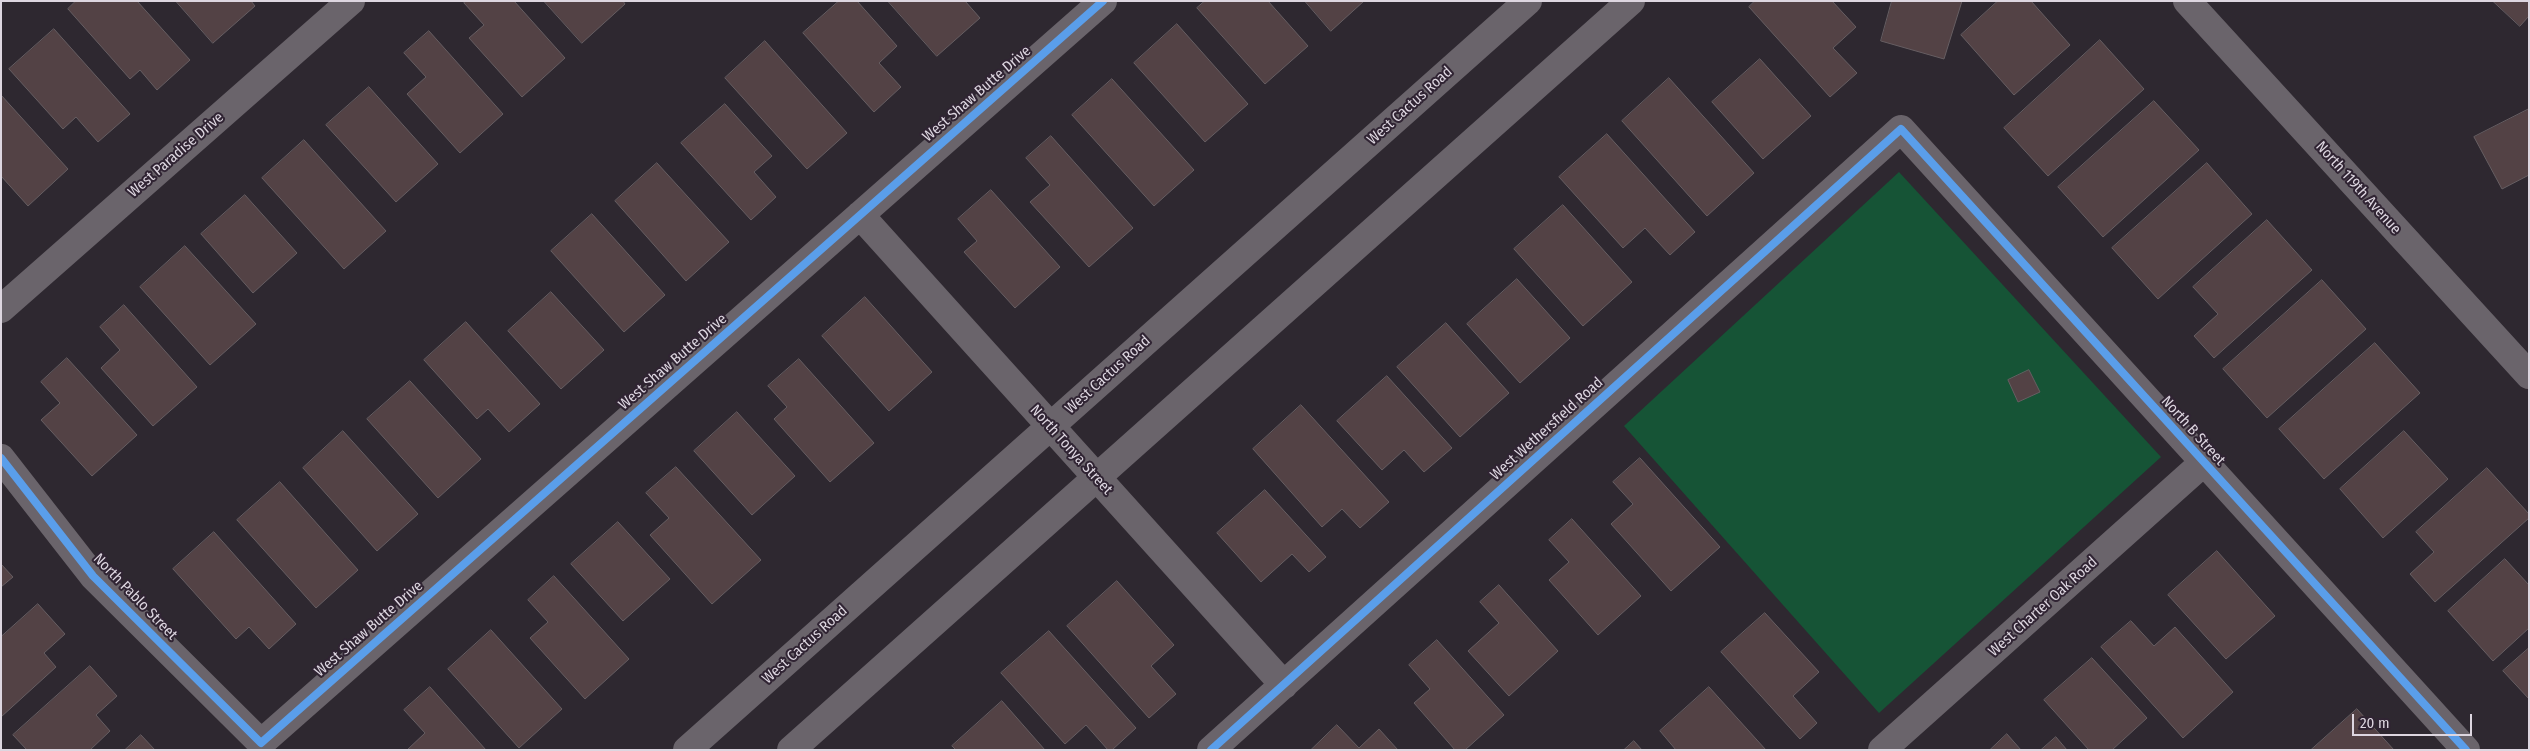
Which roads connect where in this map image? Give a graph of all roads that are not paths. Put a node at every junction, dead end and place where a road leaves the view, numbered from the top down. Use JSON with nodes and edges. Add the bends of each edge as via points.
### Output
{"nodes":[{"id":1,"x":351,"y":1,"type":"edge"},
{"id":2,"x":1103,"y":1,"type":"edge"},
{"id":3,"x":1528,"y":1,"type":"edge"},
{"id":4,"x":1631,"y":1,"type":"edge"},
{"id":5,"x":2187,"y":1,"type":"edge"},
{"id":6,"x":1901,"y":130,"type":"joint"},
{"id":7,"x":860,"y":216,"type":"junction"},
{"id":8,"x":1,"y":309,"type":"edge"},
{"id":9,"x":2529,"y":376,"type":"edge"},
{"id":10,"x":1050,"y":427,"type":"junction"},
{"id":11,"x":1,"y":458,"type":"edge"},
{"id":12,"x":2203,"y":463,"type":"junction"},
{"id":13,"x":1095,"y":477,"type":"junction"},
{"id":14,"x":1284,"y":685,"type":"junction"},
{"id":15,"x":261,"y":743,"type":"joint"},
{"id":16,"x":687,"y":750,"type":"edge"},
{"id":17,"x":791,"y":750,"type":"edge"},
{"id":18,"x":1211,"y":750,"type":"edge"},
{"id":19,"x":1882,"y":750,"type":"edge"},
{"id":20,"x":2466,"y":750,"type":"edge"}],
"edges":[{"from":1,"to":8,"type":"street","name":"West Paradise Drive"},
{"from":2,"to":7,"type":"street","name":"West Shaw Butte Drive"},
{"from":3,"to":10,"type":"street","name":"West Cactus Road"},
{"from":4,"to":13,"type":"street"},
{"from":5,"to":9,"type":"street","name":"North 119th Avenue"},
{"from":6,"to":12,"type":"street","name":"North B Street"},
{"from":6,"to":14,"type":"street","name":"West Wethersfield Road"},
{"from":7,"to":10,"type":"street","name":"North Tonya Street"},
{"from":7,"to":15,"type":"street","name":"West Shaw Butte Drive"},
{"from":10,"to":13,"type":"street","name":"North Tonya Street"},
{"from":10,"to":16,"type":"street","name":"West Cactus Road"},
{"from":11,"to":15,"type":"street","name":"North Pablo Street","via":[[93,576]]},
{"from":12,"to":19,"type":"street","name":"West Charter Oak Road"},
{"from":12,"to":20,"type":"street","name":"North B Street"},
{"from":13,"to":14,"type":"street","name":"North Tonya Street"},
{"from":13,"to":17,"type":"street"},
{"from":14,"to":18,"type":"street","name":"West Wethersfield Road"}]}
